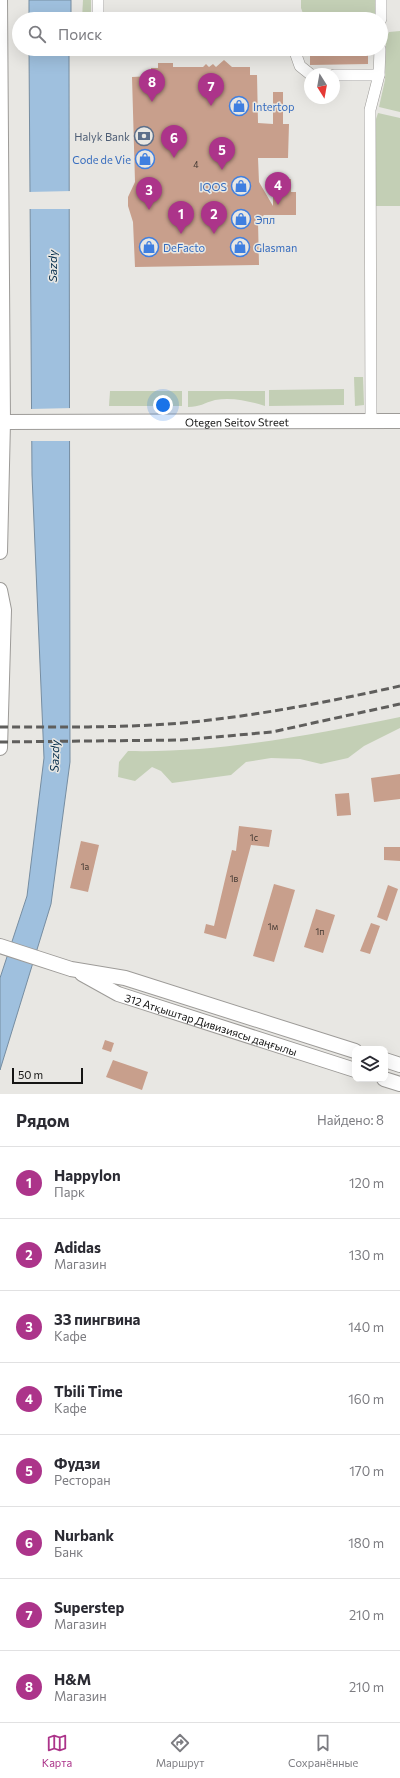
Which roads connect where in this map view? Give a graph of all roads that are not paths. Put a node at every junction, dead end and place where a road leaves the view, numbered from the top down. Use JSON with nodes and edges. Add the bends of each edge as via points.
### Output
{"nodes":[{"id":1,"x":0,"y":0,"type":"edge"},
{"id":2,"x":98,"y":0,"type":"edge"},
{"id":3,"x":381,"y":0,"type":"edge"},
{"id":4,"x":98,"y":12,"type":"edge"},
{"id":5,"x":381,"y":12,"type":"edge"},
{"id":6,"x":296,"y":56,"type":"edge"},
{"id":7,"x":379,"y":56,"type":"edge"},
{"id":8,"x":304,"y":69,"type":"edge"},
{"id":9,"x":340,"y":75,"type":"edge"},
{"id":10,"x":378,"y":75,"type":"junction"},
{"id":11,"x":371,"y":421,"type":"junction"},
{"id":12,"x":400,"y":421,"type":"edge"},
{"id":13,"x":1,"y":422,"type":"edge"},
{"id":14,"x":0,"y":526,"type":"edge"},
{"id":15,"x":0,"y":552,"type":"edge"},
{"id":16,"x":0,"y":590,"type":"edge"},
{"id":17,"x":0,"y":748,"type":"edge"},
{"id":18,"x":2,"y":946,"type":"edge"},
{"id":19,"x":71,"y":969,"type":"junction"},
{"id":20,"x":318,"y":1039,"type":"junction"},
{"id":21,"x":352,"y":1050,"type":"edge"},
{"id":22,"x":313,"y":1057,"type":"junction"},
{"id":23,"x":388,"y":1061,"type":"edge"},
{"id":24,"x":400,"y":1065,"type":"edge"},
{"id":25,"x":352,"y":1069,"type":"edge"},
{"id":26,"x":388,"y":1080,"type":"edge"},
{"id":27,"x":400,"y":1084,"type":"edge"}],
"edges":[{"from":1,"to":13,"type":"main road"},
{"from":2,"to":4,"type":"street"},
{"from":3,"to":5,"type":"street"},
{"from":6,"to":8,"type":"street"},
{"from":7,"to":10,"type":"street"},
{"from":9,"to":10,"type":"street"},
{"from":10,"to":11,"type":"street","via":[[370,110]]},
{"from":11,"to":12,"type":"main road","name":"Otegen Seitov Street"},
{"from":11,"to":13,"type":"main road","name":"Otegen Seitov Street"},
{"from":13,"to":14,"type":"main road"},
{"from":14,"to":15,"type":"main road"},
{"from":16,"to":17,"type":"main road","via":[[4,610]]},
{"from":18,"to":19,"type":"main road","name":"312 Атқыштар Дивизиясы даңғылы"},
{"from":19,"to":20,"type":"main road","name":"312 Атқыштар Дивизиясы даңғылы","via":[[125,978]]},
{"from":19,"to":22,"type":"main road","name":"312 Атқыштар Дивизиясы даңғылы","via":[[118,994]]},
{"from":20,"to":21,"type":"main road","name":"312 Атқыштар Дивизиясы даңғылы"},
{"from":20,"to":22,"type":"main road"},
{"from":22,"to":25,"type":"main road","name":"312 Атқыштар Дивизиясы даңғылы"},
{"from":23,"to":24,"type":"main road"},
{"from":26,"to":27,"type":"main road"}]}
